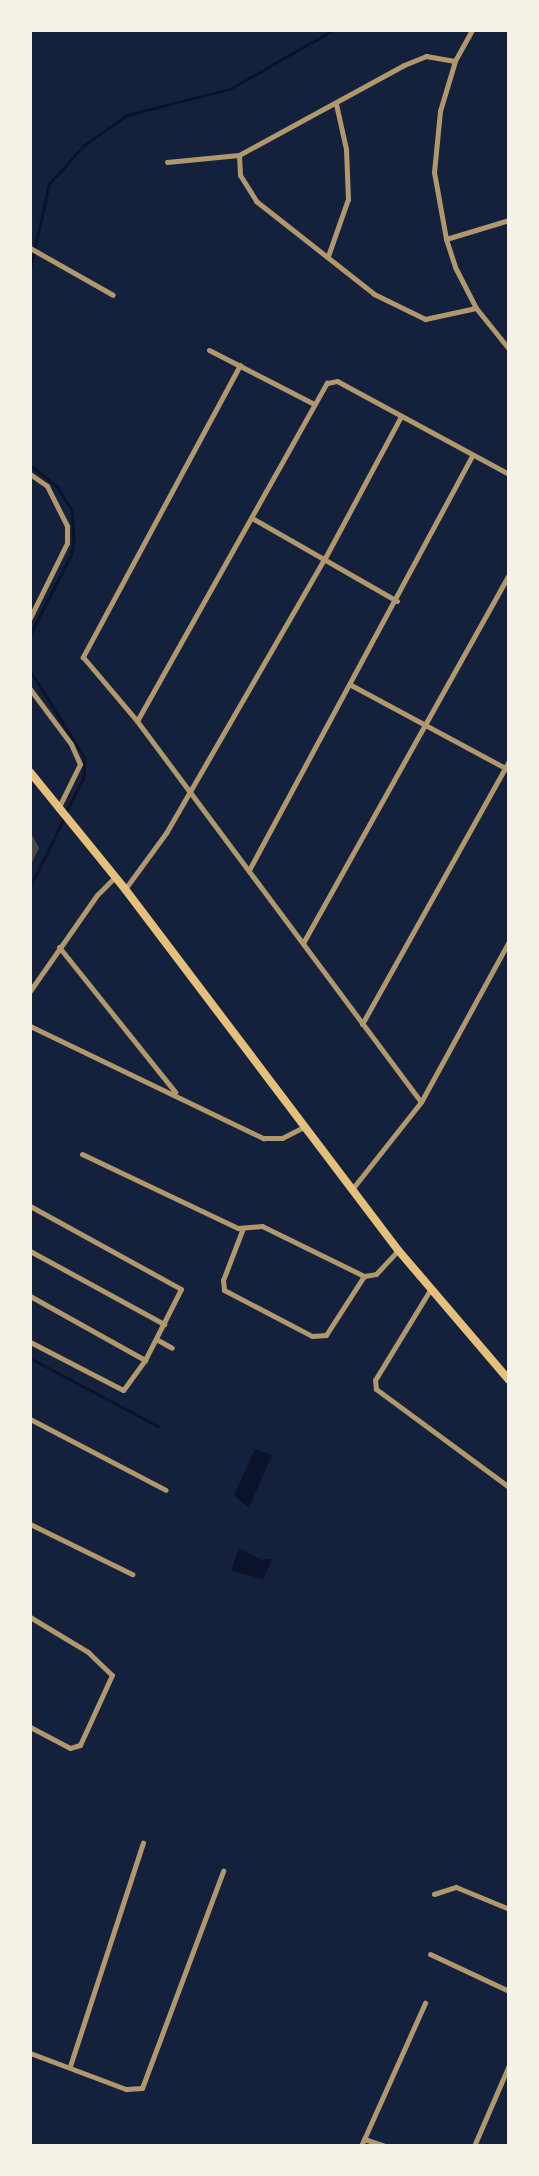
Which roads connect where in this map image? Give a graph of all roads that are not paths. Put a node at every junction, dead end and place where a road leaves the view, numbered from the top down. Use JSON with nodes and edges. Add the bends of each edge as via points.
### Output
{"nodes":[{"id":1,"x":472,"y":30,"type":"edge"},
{"id":2,"x":455,"y":61,"type":"junction"},
{"id":3,"x":336,"y":104,"type":"junction"},
{"id":4,"x":239,"y":155,"type":"junction"},
{"id":5,"x":167,"y":162,"type":"dead end"},
{"id":6,"x":509,"y":220,"type":"edge"},
{"id":7,"x":446,"y":239,"type":"junction"},
{"id":8,"x":32,"y":249,"type":"edge"},
{"id":9,"x":328,"y":256,"type":"junction"},
{"id":10,"x":113,"y":295,"type":"dead end"},
{"id":11,"x":475,"y":308,"type":"junction"},
{"id":12,"x":509,"y":349,"type":"edge"},
{"id":13,"x":209,"y":350,"type":"dead end"},
{"id":14,"x":240,"y":365,"type":"junction"},
{"id":15,"x":312,"y":403,"type":"junction"},
{"id":16,"x":401,"y":416,"type":"junction"},
{"id":17,"x":472,"y":456,"type":"junction"},
{"id":18,"x":30,"y":474,"type":"edge"},
{"id":19,"x":509,"y":474,"type":"edge"},
{"id":20,"x":252,"y":517,"type":"junction"},
{"id":21,"x":325,"y":558,"type":"junction"},
{"id":22,"x":509,"y":574,"type":"edge"},
{"id":23,"x":397,"y":601,"type":"junction"},
{"id":24,"x":30,"y":618,"type":"edge"},
{"id":25,"x":351,"y":685,"type":"junction"},
{"id":26,"x":30,"y":689,"type":"edge"},
{"id":27,"x":137,"y":721,"type":"junction"},
{"id":28,"x":426,"y":725,"type":"junction"},
{"id":29,"x":509,"y":761,"type":"edge"},
{"id":30,"x":507,"y":769,"type":"edge"},
{"id":31,"x":30,"y":772,"type":"edge"},
{"id":32,"x":190,"y":792,"type":"junction"},
{"id":33,"x":61,"y":813,"type":"junction"},
{"id":34,"x":249,"y":870,"type":"junction"},
{"id":35,"x":115,"y":877,"type":"junction"},
{"id":36,"x":125,"y":889,"type":"junction"},
{"id":37,"x":509,"y":941,"type":"edge"},
{"id":38,"x":303,"y":943,"type":"junction"},
{"id":39,"x":59,"y":947,"type":"junction"},
{"id":40,"x":30,"y":990,"type":"edge"},
{"id":41,"x":362,"y":1024,"type":"junction"},
{"id":42,"x":30,"y":1026,"type":"edge"},
{"id":43,"x":175,"y":1093,"type":"junction"},
{"id":44,"x":421,"y":1102,"type":"junction"},
{"id":45,"x":304,"y":1126,"type":"junction"},
{"id":46,"x":82,"y":1154,"type":"dead end"},
{"id":47,"x":353,"y":1188,"type":"junction"},
{"id":48,"x":30,"y":1206,"type":"edge"},
{"id":49,"x":243,"y":1228,"type":"junction"},
{"id":50,"x":398,"y":1250,"type":"junction"},
{"id":51,"x":30,"y":1251,"type":"edge"},
{"id":52,"x":364,"y":1276,"type":"junction"},
{"id":53,"x":430,"y":1290,"type":"junction"},
{"id":54,"x":30,"y":1296,"type":"edge"},
{"id":55,"x":164,"y":1324,"type":"junction"},
{"id":56,"x":156,"y":1339,"type":"junction"},
{"id":57,"x":30,"y":1342,"type":"edge"},
{"id":58,"x":172,"y":1348,"type":"dead end"},
{"id":59,"x":145,"y":1360,"type":"junction"},
{"id":60,"x":509,"y":1380,"type":"edge"},
{"id":61,"x":30,"y":1419,"type":"edge"},
{"id":62,"x":509,"y":1487,"type":"edge"},
{"id":63,"x":166,"y":1490,"type":"dead end"},
{"id":64,"x":30,"y":1524,"type":"edge"},
{"id":65,"x":132,"y":1574,"type":"dead end"},
{"id":66,"x":30,"y":1617,"type":"edge"},
{"id":67,"x":30,"y":1727,"type":"edge"},
{"id":68,"x":143,"y":1843,"type":"dead end"},
{"id":69,"x":223,"y":1871,"type":"dead end"},
{"id":70,"x":434,"y":1894,"type":"dead end"},
{"id":71,"x":509,"y":1909,"type":"edge"},
{"id":72,"x":430,"y":1954,"type":"dead end"},
{"id":73,"x":509,"y":1991,"type":"edge"},
{"id":74,"x":425,"y":2003,"type":"dead end"},
{"id":75,"x":30,"y":2053,"type":"edge"},
{"id":76,"x":70,"y":2066,"type":"junction"},
{"id":77,"x":509,"y":2066,"type":"edge"},
{"id":78,"x":364,"y":2139,"type":"junction"},
{"id":79,"x":360,"y":2146,"type":"edge"},
{"id":80,"x":385,"y":2146,"type":"edge"},
{"id":81,"x":474,"y":2146,"type":"edge"}],
"edges":[{"from":1,"to":2,"type":"street"},
{"from":2,"to":3,"type":"street","via":[[426,56]]},
{"from":2,"to":7,"type":"street","via":[[435,144],[434,172]]},
{"from":3,"to":4,"type":"street"},
{"from":3,"to":9,"type":"street","via":[[346,149],[348,199]]},
{"from":4,"to":5,"type":"street"},
{"from":4,"to":9,"type":"street","via":[[247,190]]},
{"from":6,"to":7,"type":"street"},
{"from":7,"to":11,"type":"street"},
{"from":8,"to":10,"type":"street"},
{"from":9,"to":11,"type":"street","via":[[342,273],[414,316],[436,319]]},
{"from":11,"to":12,"type":"street"},
{"from":13,"to":14,"type":"street"},
{"from":14,"to":15,"type":"street"},
{"from":14,"to":27,"type":"street","via":[[83,652]]},
{"from":15,"to":16,"type":"street","via":[[324,385],[337,381]]},
{"from":15,"to":20,"type":"street"},
{"from":16,"to":17,"type":"street"},
{"from":16,"to":21,"type":"street"},
{"from":17,"to":19,"type":"street"},
{"from":17,"to":23,"type":"street"},
{"from":18,"to":24,"type":"street","via":[[47,486],[67,526],[67,543]]},
{"from":20,"to":21,"type":"street"},
{"from":20,"to":27,"type":"street"},
{"from":21,"to":23,"type":"street"},
{"from":21,"to":32,"type":"street"},
{"from":22,"to":28,"type":"street"},
{"from":23,"to":25,"type":"street"},
{"from":25,"to":28,"type":"street"},
{"from":25,"to":34,"type":"street"},
{"from":26,"to":33,"type":"street","via":[[71,744],[80,764]]},
{"from":27,"to":32,"type":"street"},
{"from":28,"to":30,"type":"street"},
{"from":28,"to":38,"type":"street"},
{"from":29,"to":30,"type":"street"},
{"from":30,"to":41,"type":"street"},
{"from":31,"to":33,"type":"main road"},
{"from":32,"to":34,"type":"street"},
{"from":32,"to":36,"type":"street"},
{"from":33,"to":35,"type":"main road"},
{"from":34,"to":38,"type":"street"},
{"from":35,"to":36,"type":"main road"},
{"from":35,"to":39,"type":"street"},
{"from":36,"to":45,"type":"main road"},
{"from":37,"to":44,"type":"street"},
{"from":38,"to":41,"type":"street"},
{"from":39,"to":40,"type":"street"},
{"from":39,"to":43,"type":"street"},
{"from":41,"to":44,"type":"street"},
{"from":42,"to":43,"type":"street"},
{"from":43,"to":45,"type":"street","via":[[271,1140]]},
{"from":44,"to":47,"type":"street"},
{"from":45,"to":47,"type":"main road"},
{"from":46,"to":49,"type":"street"},
{"from":47,"to":50,"type":"main road"},
{"from":48,"to":55,"type":"street","via":[[177,1284],[180,1292]]},
{"from":49,"to":52,"type":"street","via":[[252,1223],[262,1226]]},
{"from":49,"to":52,"type":"street","via":[[224,1290],[312,1336],[326,1335]]},
{"from":50,"to":52,"type":"street","via":[[376,1274]]},
{"from":50,"to":53,"type":"main road"},
{"from":51,"to":55,"type":"street"},
{"from":53,"to":60,"type":"main road"},
{"from":53,"to":62,"type":"street","via":[[375,1380],[376,1389]]},
{"from":54,"to":59,"type":"street"},
{"from":55,"to":56,"type":"street"},
{"from":56,"to":58,"type":"street"},
{"from":56,"to":59,"type":"street"},
{"from":57,"to":59,"type":"street","via":[[123,1390]]},
{"from":61,"to":63,"type":"street"},
{"from":64,"to":65,"type":"street"},
{"from":66,"to":67,"type":"street","via":[[88,1652],[112,1675],[80,1745],[70,1748]]},
{"from":68,"to":76,"type":"street"},
{"from":69,"to":76,"type":"street","via":[[142,2088],[127,2089]]},
{"from":70,"to":71,"type":"street","via":[[456,1887]]},
{"from":72,"to":73,"type":"street"},
{"from":74,"to":78,"type":"street"},
{"from":75,"to":76,"type":"street"},
{"from":77,"to":81,"type":"street"},
{"from":78,"to":79,"type":"street"},
{"from":78,"to":80,"type":"street"}]}
